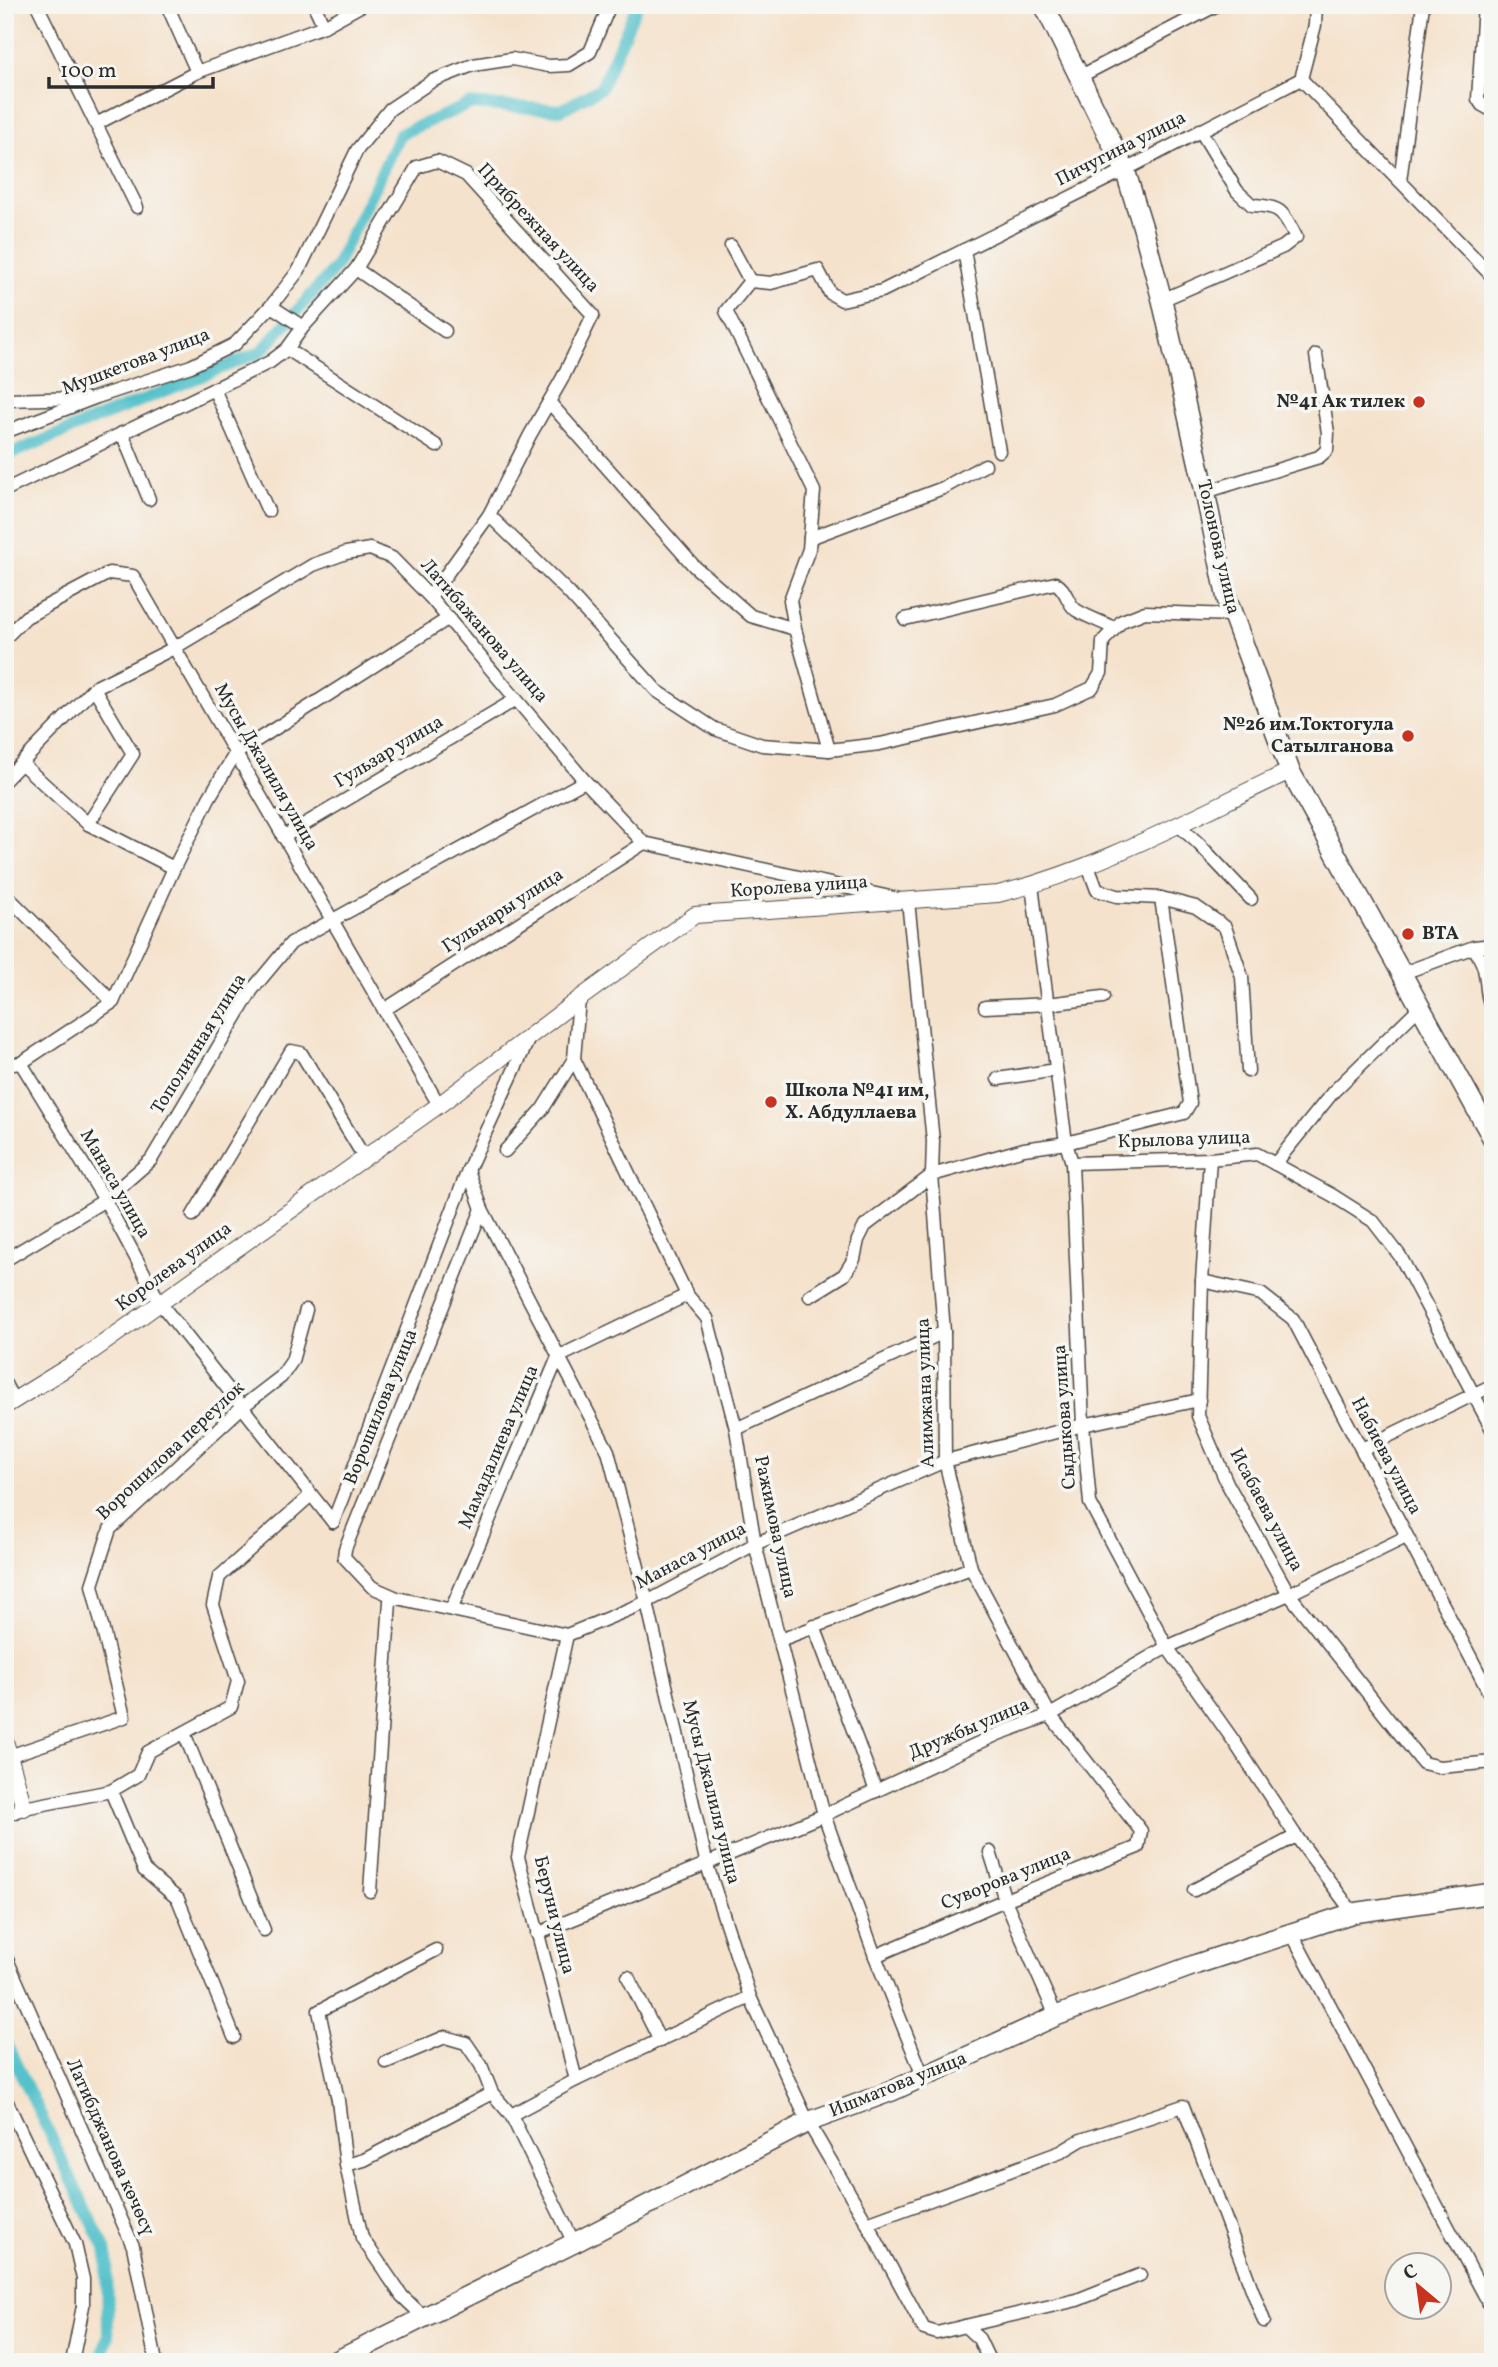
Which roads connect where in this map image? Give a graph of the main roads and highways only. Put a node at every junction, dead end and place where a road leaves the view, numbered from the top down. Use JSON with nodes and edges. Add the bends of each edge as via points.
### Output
{"nodes":[{"id":1,"x":1044,"y":5,"type":"edge"},
{"id":2,"x":1493,"y":1139,"type":"edge"},
{"id":3,"x":1493,"y":1893,"type":"edge"},
{"id":4,"x":334,"y":2362,"type":"edge"}],
"edges":[{"from":1,"to":2,"type":"main road","name":"Толонова улица","via":[[1125,170],[1161,300],[1227,599],[1290,771]]},
{"from":3,"to":4,"type":"main road","name":"Ишматова улица","via":[[1353,1913],[1056,2016],[892,2091],[808,2122]]}]}
